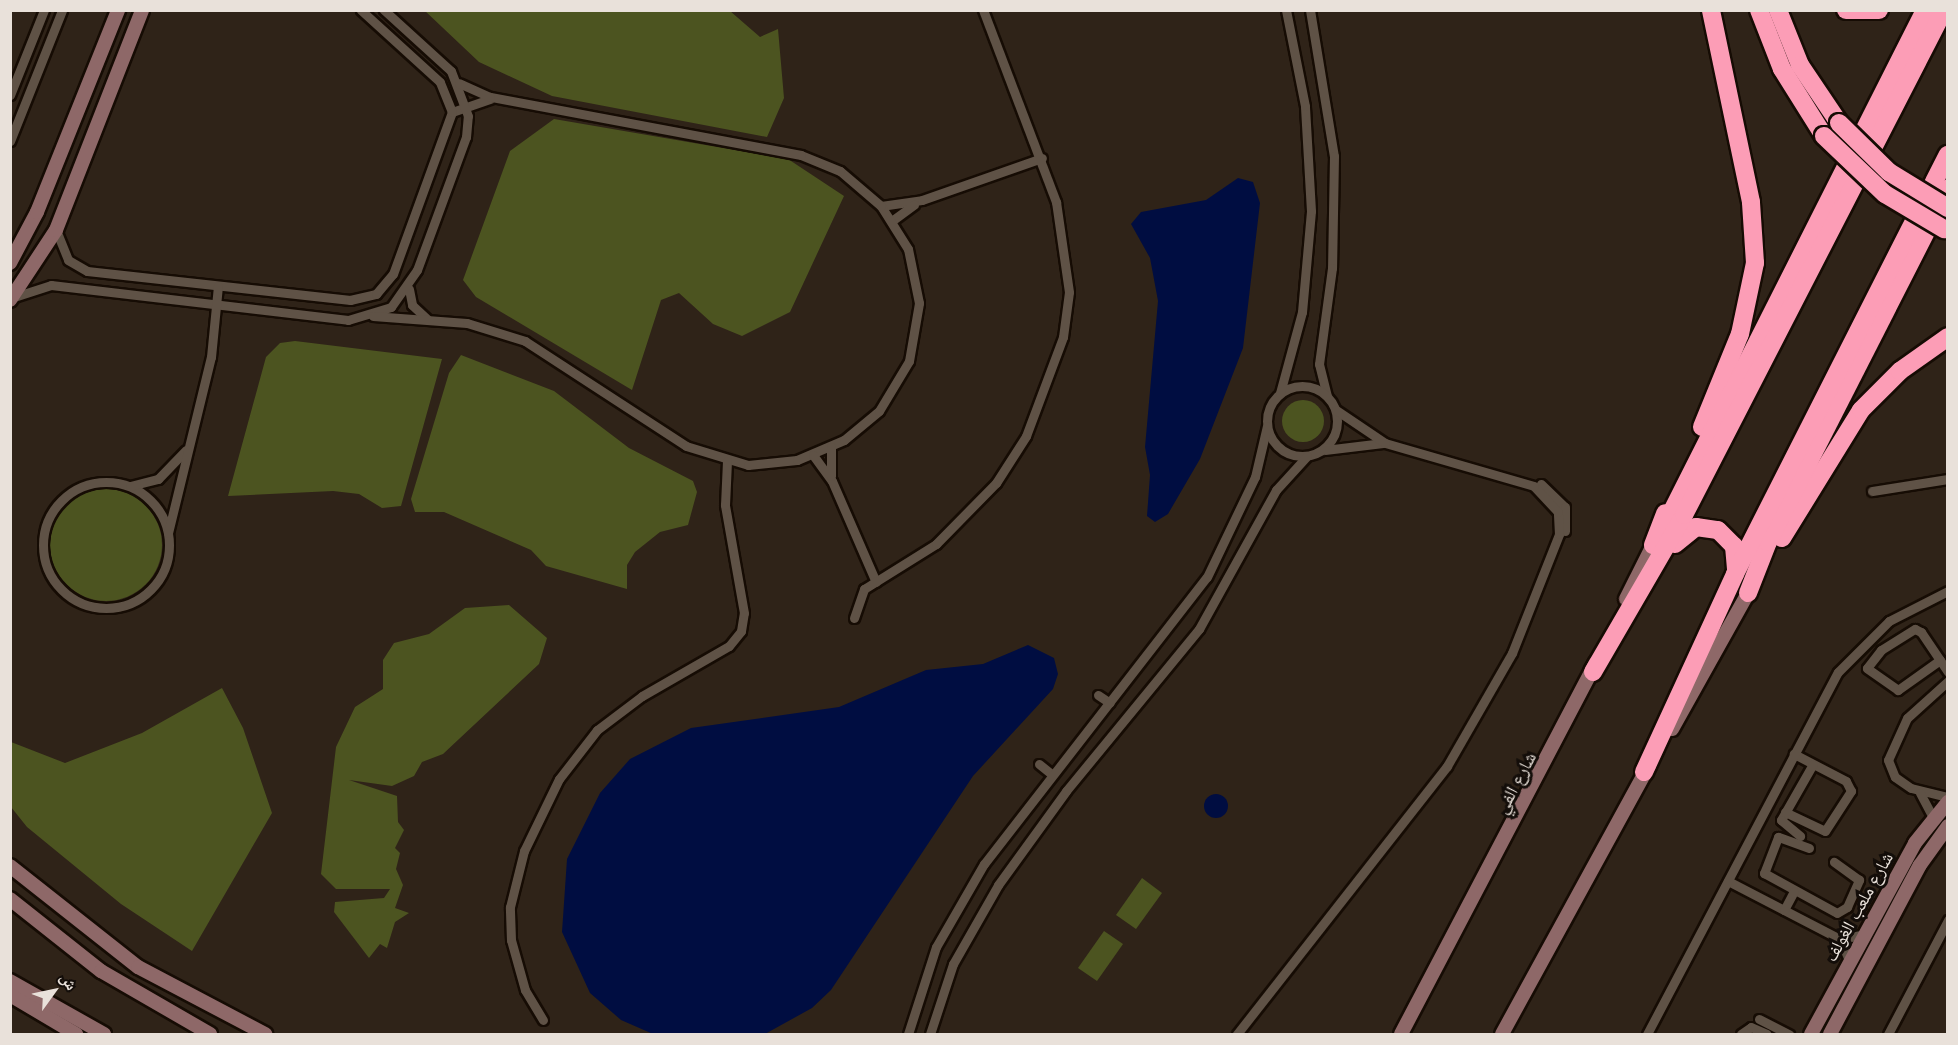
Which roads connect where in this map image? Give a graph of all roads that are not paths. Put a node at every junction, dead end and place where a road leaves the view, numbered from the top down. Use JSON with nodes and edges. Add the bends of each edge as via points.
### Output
{"nodes":[{"id":1,"x":44,"y":10,"type":"edge"},
{"id":2,"x":62,"y":10,"type":"edge"},
{"id":3,"x":118,"y":10,"type":"edge"},
{"id":4,"x":142,"y":10,"type":"edge"},
{"id":5,"x":361,"y":10,"type":"edge"},
{"id":6,"x":384,"y":10,"type":"edge"},
{"id":7,"x":983,"y":10,"type":"edge"},
{"id":8,"x":1286,"y":10,"type":"edge"},
{"id":9,"x":1310,"y":10,"type":"edge"},
{"id":10,"x":1711,"y":10,"type":"edge"},
{"id":11,"x":1759,"y":10,"type":"edge"},
{"id":12,"x":1778,"y":10,"type":"edge"},
{"id":13,"x":1846,"y":10,"type":"edge"},
{"id":14,"x":1879,"y":10,"type":"edge"},
{"id":15,"x":1925,"y":10,"type":"edge"},
{"id":16,"x":1944,"y":10,"type":"edge"},
{"id":17,"x":459,"y":83,"type":"junction"},
{"id":18,"x":10,"y":95,"type":"edge"},
{"id":19,"x":499,"y":98,"type":"junction"},
{"id":20,"x":467,"y":105,"type":"junction"},
{"id":21,"x":452,"y":112,"type":"junction"},
{"id":22,"x":10,"y":141,"type":"edge"},
{"id":23,"x":1947,"y":155,"type":"edge"},
{"id":24,"x":1042,"y":158,"type":"junction"},
{"id":25,"x":1947,"y":188,"type":"edge"},
{"id":26,"x":922,"y":200,"type":"junction"},
{"id":27,"x":882,"y":206,"type":"junction"},
{"id":28,"x":1947,"y":208,"type":"edge"},
{"id":29,"x":1826,"y":219,"type":"junction"},
{"id":30,"x":893,"y":220,"type":"junction"},
{"id":31,"x":56,"y":230,"type":"junction"},
{"id":32,"x":1946,"y":230,"type":"edge"},
{"id":33,"x":10,"y":263,"type":"edge"},
{"id":34,"x":1896,"y":271,"type":"junction"},
{"id":35,"x":218,"y":286,"type":"junction"},
{"id":36,"x":409,"y":289,"type":"junction"},
{"id":37,"x":11,"y":299,"type":"edge"},
{"id":38,"x":217,"y":304,"type":"junction"},
{"id":39,"x":373,"y":316,"type":"junction"},
{"id":40,"x":427,"y":319,"type":"junction"},
{"id":41,"x":1947,"y":337,"type":"edge"},
{"id":42,"x":1280,"y":393,"type":"junction"},
{"id":43,"x":1327,"y":396,"type":"junction"},
{"id":44,"x":1336,"y":410,"type":"junction"},
{"id":45,"x":1267,"y":426,"type":"junction"},
{"id":46,"x":191,"y":440,"type":"junction"},
{"id":47,"x":1385,"y":443,"type":"junction"},
{"id":48,"x":831,"y":447,"type":"junction"},
{"id":49,"x":1322,"y":451,"type":"junction"},
{"id":50,"x":813,"y":455,"type":"junction"},
{"id":51,"x":1307,"y":456,"type":"junction"},
{"id":52,"x":727,"y":461,"type":"junction"},
{"id":53,"x":1947,"y":479,"type":"edge"},
{"id":54,"x":832,"y":481,"type":"junction"},
{"id":55,"x":129,"y":486,"type":"junction"},
{"id":56,"x":1872,"y":491,"type":"dead end"},
{"id":57,"x":168,"y":533,"type":"junction"},
{"id":58,"x":1653,"y":545,"type":"junction"},
{"id":59,"x":1652,"y":573,"type":"junction"},
{"id":60,"x":1735,"y":574,"type":"junction"},
{"id":61,"x":876,"y":582,"type":"junction"},
{"id":62,"x":1947,"y":591,"type":"edge"},
{"id":63,"x":1748,"y":593,"type":"junction"},
{"id":64,"x":854,"y":618,"type":"dead end"},
{"id":65,"x":1860,"y":646,"type":"junction"},
{"id":66,"x":1872,"y":658,"type":"junction"},
{"id":67,"x":1940,"y":660,"type":"junction"},
{"id":68,"x":1593,"y":672,"type":"junction"},
{"id":69,"x":1947,"y":672,"type":"edge"},
{"id":70,"x":1947,"y":681,"type":"edge"},
{"id":71,"x":1098,"y":695,"type":"dead end"},
{"id":72,"x":1142,"y":702,"type":"junction"},
{"id":73,"x":1110,"y":704,"type":"junction"},
{"id":74,"x":1151,"y":709,"type":"dead end"},
{"id":75,"x":1794,"y":754,"type":"junction"},
{"id":76,"x":1039,"y":764,"type":"dead end"},
{"id":77,"x":1813,"y":764,"type":"junction"},
{"id":78,"x":1644,"y":772,"type":"junction"},
{"id":79,"x":1050,"y":773,"type":"junction"},
{"id":80,"x":1066,"y":792,"type":"junction"},
{"id":81,"x":1920,"y":793,"type":"junction"},
{"id":82,"x":1947,"y":797,"type":"edge"},
{"id":83,"x":1076,"y":799,"type":"dead end"},
{"id":84,"x":1947,"y":802,"type":"edge"},
{"id":85,"x":1783,"y":816,"type":"junction"},
{"id":86,"x":1933,"y":817,"type":"junction"},
{"id":87,"x":1947,"y":826,"type":"edge"},
{"id":88,"x":1801,"y":834,"type":"dead end"},
{"id":89,"x":1809,"y":848,"type":"dead end"},
{"id":90,"x":1834,"y":862,"type":"dead end"},
{"id":91,"x":10,"y":866,"type":"edge"},
{"id":92,"x":1898,"y":873,"type":"junction"},
{"id":93,"x":1728,"y":880,"type":"junction"},
{"id":94,"x":1794,"y":891,"type":"junction"},
{"id":95,"x":10,"y":898,"type":"edge"},
{"id":96,"x":1784,"y":910,"type":"junction"},
{"id":97,"x":1947,"y":920,"type":"edge"},
{"id":98,"x":1890,"y":922,"type":"junction"},
{"id":99,"x":1865,"y":934,"type":"junction"},
{"id":100,"x":1840,"y":939,"type":"junction"},
{"id":101,"x":1850,"y":962,"type":"junction"},
{"id":102,"x":10,"y":981,"type":"edge"},
{"id":103,"x":10,"y":995,"type":"edge"},
{"id":104,"x":543,"y":1020,"type":"dead end"},
{"id":105,"x":1759,"y":1020,"type":"dead end"},
{"id":106,"x":76,"y":1035,"type":"edge"},
{"id":107,"x":104,"y":1035,"type":"edge"},
{"id":108,"x":210,"y":1035,"type":"edge"},
{"id":109,"x":265,"y":1035,"type":"edge"},
{"id":110,"x":908,"y":1035,"type":"edge"},
{"id":111,"x":930,"y":1035,"type":"edge"},
{"id":112,"x":1237,"y":1035,"type":"edge"},
{"id":113,"x":1401,"y":1035,"type":"edge"},
{"id":114,"x":1502,"y":1035,"type":"edge"},
{"id":115,"x":1647,"y":1035,"type":"edge"},
{"id":116,"x":1741,"y":1035,"type":"edge"},
{"id":117,"x":1767,"y":1035,"type":"edge"},
{"id":118,"x":1789,"y":1035,"type":"edge"},
{"id":119,"x":1812,"y":1035,"type":"edge"},
{"id":120,"x":1830,"y":1035,"type":"edge"},
{"id":121,"x":1888,"y":1035,"type":"edge"}],
"edges":[{"from":1,"to":18,"type":"street"},
{"from":2,"to":22,"type":"street"},
{"from":3,"to":33,"type":"street","via":[[69,115]]},
{"from":4,"to":31,"type":"street"},
{"from":5,"to":21,"type":"street","via":[[440,82]]},
{"from":6,"to":17,"type":"street"},
{"from":7,"to":24,"type":"street"},
{"from":8,"to":42,"type":"street","via":[[1305,105],[1311,211],[1302,312]]},
{"from":9,"to":43,"type":"street","via":[[1334,156],[1332,258],[1319,364]]},
{"from":10,"to":58,"type":"highway","via":[[1751,202],[1754,273],[1736,346]]},
{"from":11,"to":32,"type":"highway","bridge":true,"via":[[1782,69],[1824,136],[1869,181]]},
{"from":12,"to":28,"type":"highway","bridge":true,"via":[[1805,73],[1839,123],[1889,172]]},
{"from":13,"to":14,"type":"highway"},
{"from":15,"to":29,"type":"highway","bridge":true},
{"from":16,"to":29,"type":"highway","bridge":true},
{"from":17,"to":19,"type":"street"},
{"from":17,"to":20,"type":"street"},
{"from":19,"to":20,"type":"street"},
{"from":19,"to":27,"type":"street","via":[[801,155],[851,178]]},
{"from":20,"to":21,"type":"street"},
{"from":20,"to":36,"type":"street","via":[[466,137]]},
{"from":21,"to":35,"type":"street","via":[[393,274],[376,294],[350,300]]},
{"from":23,"to":34,"type":"highway","bridge":true},
{"from":24,"to":26,"type":"street"},
{"from":24,"to":61,"type":"street","via":[[1061,224],[1069,292],[1049,386],[1026,436],[985,496],[924,553]]},
{"from":25,"to":34,"type":"highway","bridge":true},
{"from":26,"to":27,"type":"street"},
{"from":26,"to":30,"type":"street"},
{"from":27,"to":30,"type":"street"},
{"from":29,"to":58,"type":"highway"},
{"from":29,"to":59,"type":"highway"},
{"from":30,"to":48,"type":"street","via":[[917,283],[915,342],[885,403]]},
{"from":31,"to":35,"type":"street","via":[[68,260],[87,271]]},
{"from":31,"to":37,"type":"street"},
{"from":34,"to":60,"type":"highway"},
{"from":34,"to":63,"type":"highway"},
{"from":35,"to":38,"type":"street"},
{"from":36,"to":39,"type":"street"},
{"from":36,"to":40,"type":"street","via":[[412,305]]},
{"from":37,"to":38,"type":"street","via":[[51,285]]},
{"from":38,"to":39,"type":"street","via":[[348,320]]},
{"from":38,"to":46,"type":"street"},
{"from":39,"to":40,"type":"street"},
{"from":40,"to":52,"type":"street","via":[[467,323],[525,341],[686,446]]},
{"from":41,"to":63,"type":"highway","via":[[1900,370],[1862,410]]},
{"from":42,"to":43,"type":"street","via":[[1299,386]]},
{"from":42,"to":45,"type":"street","via":[[1269,408]]},
{"from":43,"to":44,"type":"street"},
{"from":44,"to":47,"type":"street"},
{"from":44,"to":49,"type":"street","via":[[1337,428]]},
{"from":45,"to":51,"type":"street","via":[[1286,452]]},
{"from":45,"to":73,"type":"street","via":[[1255,477],[1207,577]]},
{"from":46,"to":55,"type":"street","via":[[167,474]]},
{"from":46,"to":57,"type":"street"},
{"from":47,"to":49,"type":"street"},
{"from":47,"to":112,"type":"street","via":[[1524,483],[1544,485],[1560,498],[1567,518],[1512,652],[1447,766]]},
{"from":48,"to":50,"type":"street"},
{"from":48,"to":54,"type":"street"},
{"from":49,"to":51,"type":"street"},
{"from":50,"to":52,"type":"street","via":[[765,465]]},
{"from":50,"to":54,"type":"street"},
{"from":51,"to":72,"type":"street","via":[[1276,490],[1208,616]]},
{"from":52,"to":104,"type":"street","via":[[725,505],[744,613],[741,631],[729,646],[642,696],[597,730],[559,779],[524,851],[510,906],[511,940],[525,990]]},
{"from":53,"to":56,"type":"street"},
{"from":54,"to":61,"type":"street"},
{"from":55,"to":57,"type":"street","via":[[158,510]]},
{"from":55,"to":57,"type":"street","via":[[86,484],[53,510],[43,552],[62,590],[87,605],[129,603],[161,575]]},
{"from":58,"to":68,"type":"street","name":"شارع الفي"},
{"from":59,"to":60,"type":"highway","via":[[1680,535],[1701,526],[1718,530],[1731,541]]},
{"from":59,"to":68,"type":"highway"},
{"from":60,"to":78,"type":"highway"},
{"from":61,"to":64,"type":"street","via":[[856,599]]},
{"from":62,"to":65,"type":"street","via":[[1903,611]]},
{"from":63,"to":78,"type":"street"},
{"from":65,"to":66,"type":"street"},
{"from":65,"to":75,"type":"street","via":[[1829,687]]},
{"from":66,"to":67,"type":"street","via":[[1915,629]]},
{"from":66,"to":67,"type":"street","via":[[1868,671],[1894,690]]},
{"from":67,"to":69,"type":"street"},
{"from":68,"to":113,"type":"street","name":"شارع الفي"},
{"from":70,"to":81,"type":"street","via":[[1915,708],[1889,753],[1891,772]]},
{"from":71,"to":73,"type":"street"},
{"from":72,"to":74,"type":"street"},
{"from":72,"to":80,"type":"street"},
{"from":73,"to":79,"type":"street"},
{"from":75,"to":77,"type":"street"},
{"from":75,"to":93,"type":"street"},
{"from":76,"to":79,"type":"street"},
{"from":77,"to":85,"type":"street"},
{"from":77,"to":85,"type":"street","via":[[1849,783],[1850,794],[1825,831]]},
{"from":78,"to":114,"type":"street"},
{"from":79,"to":110,"type":"street","via":[[948,924],[921,984]]},
{"from":80,"to":83,"type":"street"},
{"from":80,"to":111,"type":"street","via":[[969,933],[943,988]]},
{"from":81,"to":82,"type":"street"},
{"from":81,"to":86,"type":"street"},
{"from":84,"to":86,"type":"street","name":"شارع ملعب الغولف"},
{"from":85,"to":88,"type":"street"},
{"from":86,"to":92,"type":"street","name":"شارع ملعب الغولف"},
{"from":87,"to":98,"type":"street","name":"شارع ملعب الغولف"},
{"from":89,"to":94,"type":"street","via":[[1781,836],[1764,864],[1768,878]]},
{"from":90,"to":94,"type":"street","via":[[1859,879],[1844,910],[1832,912]]},
{"from":91,"to":109,"type":"street","via":[[138,967]]},
{"from":92,"to":98,"type":"street","via":[[1883,912]]},
{"from":92,"to":99,"type":"street","name":"شارع ملعب الغولف"},
{"from":93,"to":96,"type":"street"},
{"from":93,"to":115,"type":"street"},
{"from":94,"to":96,"type":"street"},
{"from":95,"to":108,"type":"street","via":[[101,971]]},
{"from":96,"to":100,"type":"street"},
{"from":97,"to":121,"type":"street"},
{"from":98,"to":120,"type":"street","name":"شارع ملعب الغولف"},
{"from":99,"to":100,"type":"street"},
{"from":99,"to":101,"type":"street","name":"شارع ملعب الغولف"},
{"from":100,"to":101,"type":"street"},
{"from":101,"to":119,"type":"street","name":"شارع ملعب الغولف"},
{"from":102,"to":107,"type":"street"},
{"from":103,"to":106,"type":"street"},
{"from":105,"to":118,"type":"street"},
{"from":116,"to":117,"type":"street","via":[[1751,1027]]}]}
